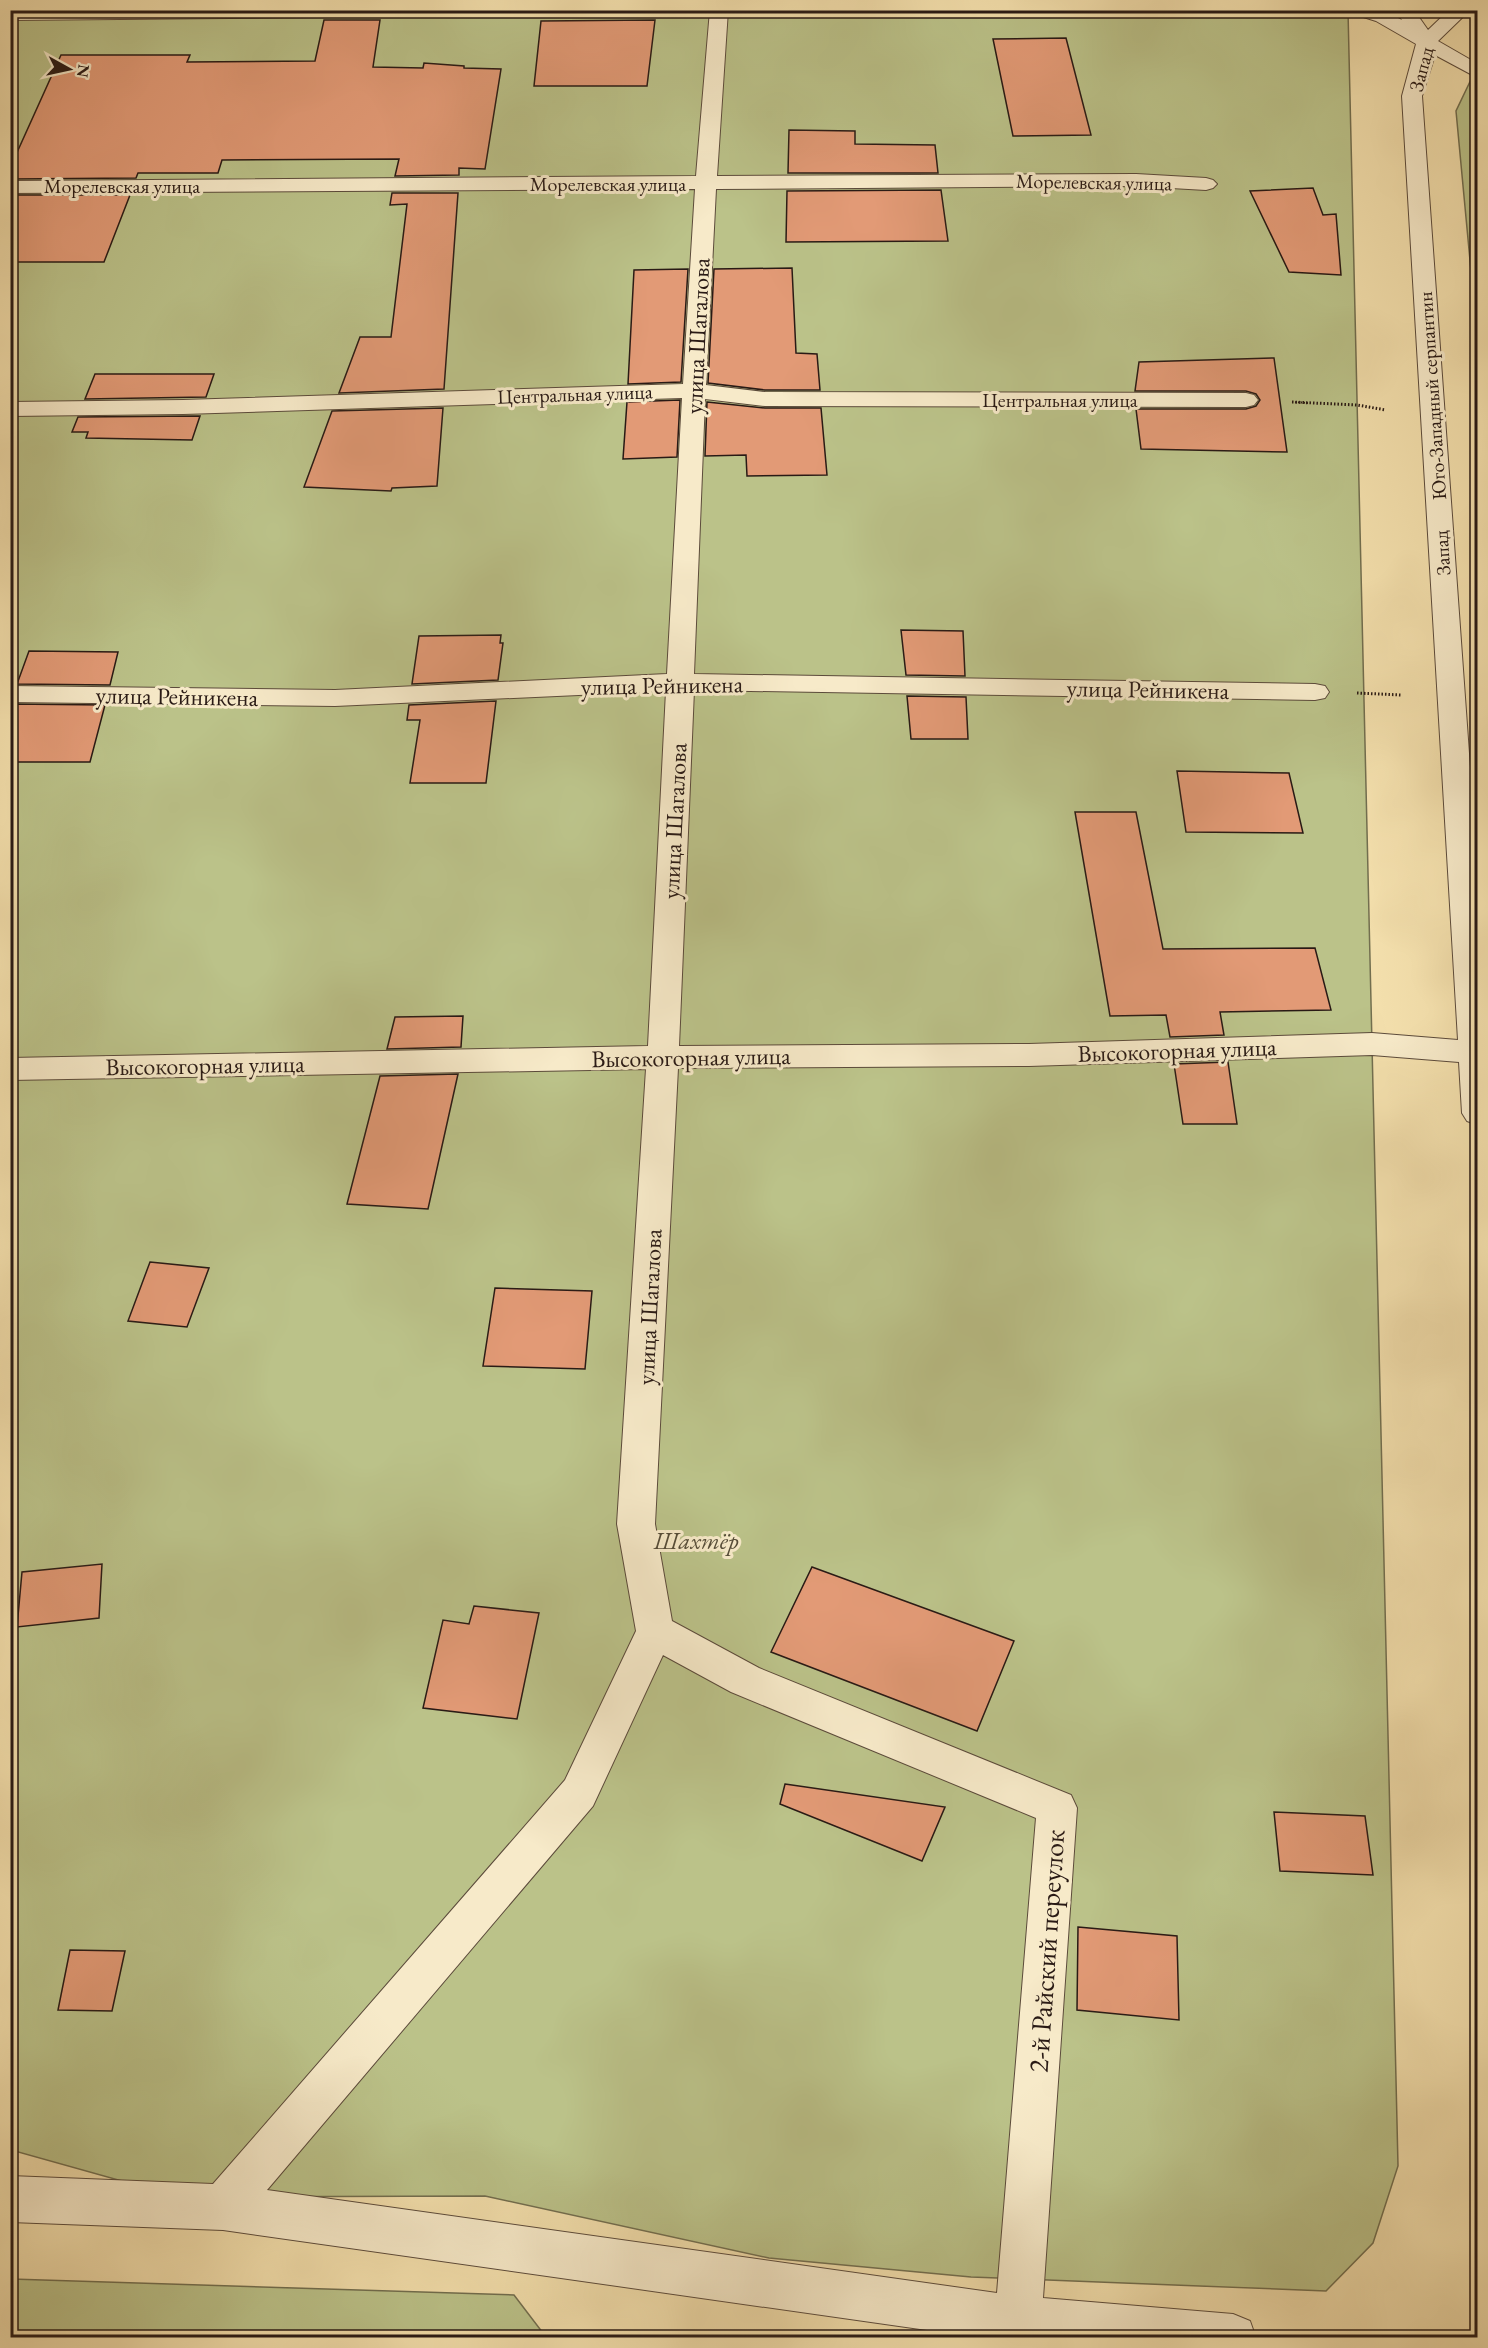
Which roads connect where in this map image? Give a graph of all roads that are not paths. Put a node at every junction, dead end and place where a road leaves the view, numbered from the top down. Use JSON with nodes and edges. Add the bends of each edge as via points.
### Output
{"nodes":[{"id":1,"x":438,"y":10,"type":"edge"},
{"id":2,"x":719,"y":10,"type":"edge"},
{"id":3,"x":1362,"y":10,"type":"edge"},
{"id":4,"x":1404,"y":10,"type":"edge"},
{"id":5,"x":1461,"y":10,"type":"edge"},
{"id":6,"x":10,"y":14,"type":"edge"},
{"id":7,"x":1426,"y":40,"type":"junction"},
{"id":8,"x":1478,"y":72,"type":"edge"},
{"id":9,"x":706,"y":183,"type":"junction"},
{"id":10,"x":1206,"y":184,"type":"dead end"},
{"id":11,"x":10,"y":187,"type":"edge"},
{"id":12,"x":694,"y":391,"type":"junction"},
{"id":13,"x":1246,"y":400,"type":"road end"},
{"id":14,"x":10,"y":409,"type":"edge"},
{"id":15,"x":680,"y":682,"type":"junction"},
{"id":16,"x":1315,"y":692,"type":"road end"},
{"id":17,"x":10,"y":694,"type":"edge"},
{"id":18,"x":1473,"y":1052,"type":"junction"},
{"id":19,"x":663,"y":1057,"type":"junction"},
{"id":20,"x":10,"y":1069,"type":"edge"},
{"id":21,"x":1478,"y":1113,"type":"edge"},
{"id":22,"x":655,"y":1631,"type":"junction"},
{"id":23,"x":10,"y":2199,"type":"edge"},
{"id":24,"x":223,"y":2207,"type":"junction"},
{"id":25,"x":1018,"y":2319,"type":"junction"},
{"id":26,"x":1233,"y":2337,"type":"edge"}],
"edges":[{"from":1,"to":6,"type":"street"},
{"from":2,"to":9,"type":"street","name":"улица Шагалова"},
{"from":3,"to":7,"type":"street","via":[[1383,16]]},
{"from":4,"to":7,"type":"street"},
{"from":5,"to":7,"type":"street","name":"Запад"},
{"from":7,"to":8,"type":"street"},
{"from":7,"to":18,"type":"street","name":"Юго-Западный серпантин","via":[[1414,125]]},
{"from":9,"to":10,"type":"street","name":"Морелевская улица","via":[[1136,180]]},
{"from":9,"to":11,"type":"street","name":"Морелевская улица"},
{"from":9,"to":12,"type":"street","name":"улица Шагалова"},
{"from":12,"to":13,"type":"street","name":"Центральная улица","via":[[765,399]]},
{"from":12,"to":14,"type":"street","name":"Центральная улица"},
{"from":12,"to":15,"type":"street","name":"улица Шагалова"},
{"from":15,"to":16,"type":"street","name":"улица Рейникена"},
{"from":15,"to":17,"type":"street","name":"улица Рейникена","via":[[335,698]]},
{"from":15,"to":19,"type":"street","name":"улица Шагалова"},
{"from":18,"to":19,"type":"street","name":"Высокогорная улица","via":[[1372,1044],[1029,1055]]},
{"from":18,"to":21,"type":"street","name":"Юго-Западный серпантин"},
{"from":19,"to":20,"type":"street","name":"Высокогорная улица"},
{"from":19,"to":22,"type":"street","name":"улица Шагалова","via":[[636,1524]]},
{"from":22,"to":24,"type":"street","via":[[579,1793]]},
{"from":22,"to":25,"type":"street","name":"2-й Райский переулок","via":[[745,1680],[1057,1808]]},
{"from":23,"to":24,"type":"street"},
{"from":24,"to":25,"type":"street"},
{"from":25,"to":26,"type":"street"}]}
